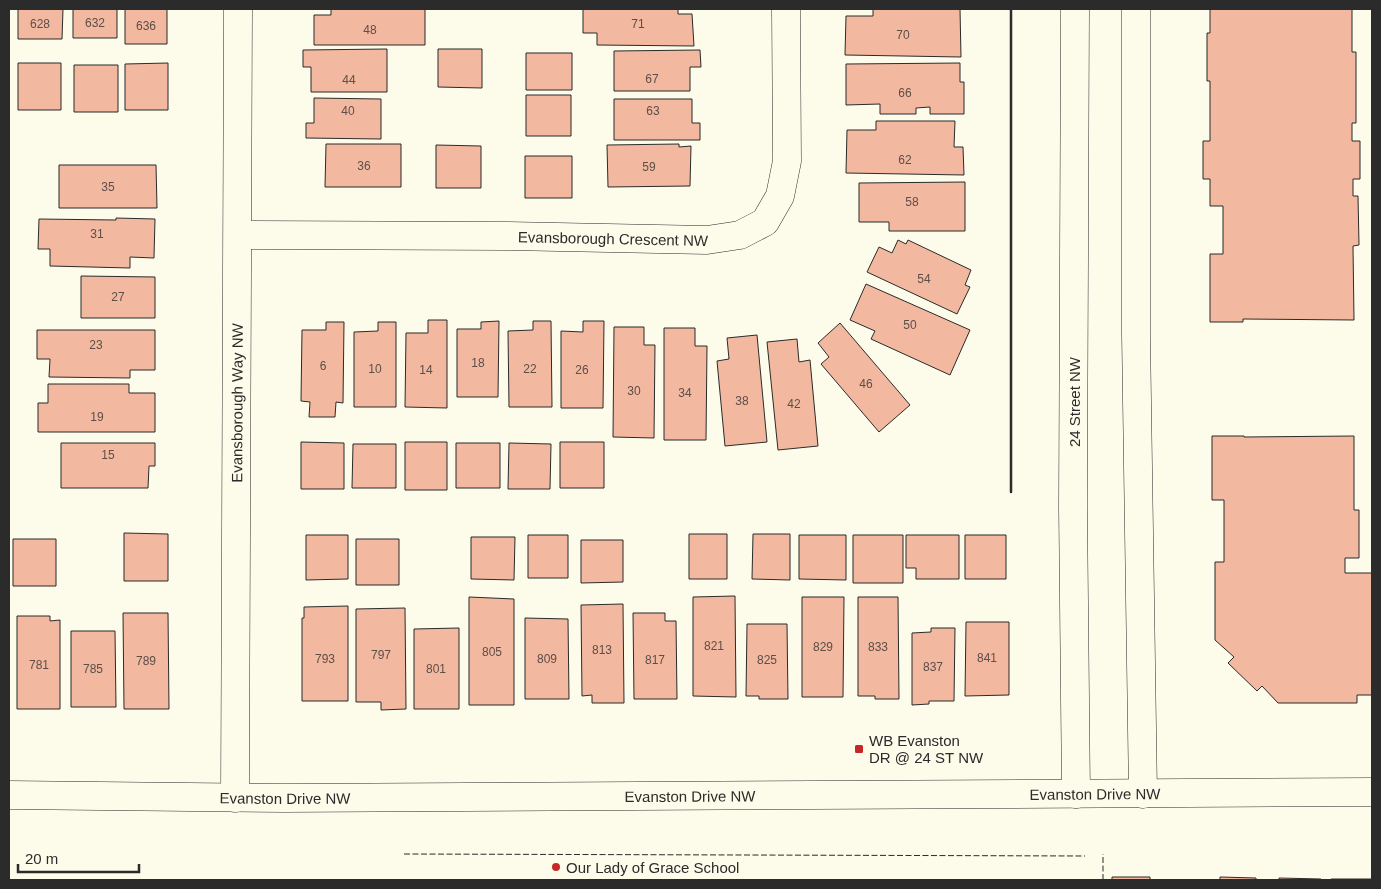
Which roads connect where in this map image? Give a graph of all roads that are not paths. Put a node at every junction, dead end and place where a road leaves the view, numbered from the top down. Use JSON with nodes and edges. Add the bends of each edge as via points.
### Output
{"nodes":[{"id":1,"x":238,"y":9,"type":"edge"},
{"id":2,"x":786,"y":9,"type":"edge"},
{"id":3,"x":1075,"y":9,"type":"edge"},
{"id":4,"x":1136,"y":9,"type":"edge"},
{"id":5,"x":238,"y":235,"type":"junction"},
{"id":6,"x":1372,"y":792,"type":"edge"},
{"id":7,"x":9,"y":794,"type":"edge"},
{"id":8,"x":1076,"y":794,"type":"junction"},
{"id":9,"x":1143,"y":794,"type":"junction"},
{"id":10,"x":235,"y":798,"type":"junction"}],
"edges":[{"from":1,"to":5,"type":"street","name":"Evansborough Way NW"},
{"from":2,"to":5,"type":"street","name":"Evansborough Crescent NW","via":[[786,161],[780,196],[765,222],[740,235],[707,240]]},
{"from":3,"to":8,"type":"street","name":"24 Street NW"},
{"from":4,"to":9,"type":"street","via":[[1136,335]]},
{"from":5,"to":10,"type":"street","name":"Evansborough Way NW"},
{"from":6,"to":9,"type":"street","name":"Evanston Drive NW"},
{"from":7,"to":10,"type":"street","name":"Evanston Drive NW"},
{"from":8,"to":9,"type":"street","name":"Evanston Drive NW"},
{"from":8,"to":10,"type":"street","name":"Evanston Drive NW"}]}
